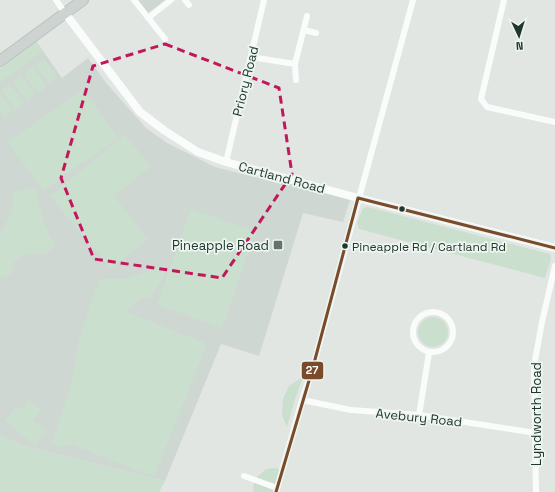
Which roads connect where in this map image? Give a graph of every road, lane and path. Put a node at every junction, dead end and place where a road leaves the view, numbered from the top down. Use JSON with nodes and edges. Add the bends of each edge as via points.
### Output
{"nodes":[{"id":1,"x":83,"y":0,"type":"edge"},
{"id":2,"x":134,"y":0,"type":"edge"},
{"id":3,"x":171,"y":0,"type":"edge"},
{"id":4,"x":264,"y":0,"type":"edge"},
{"id":5,"x":414,"y":0,"type":"edge"},
{"id":6,"x":504,"y":0,"type":"edge"},
{"id":7,"x":56,"y":1,"type":"edge"},
{"id":8,"x":65,"y":13,"type":"junction"},
{"id":9,"x":307,"y":16,"type":"dead end"},
{"id":10,"x":148,"y":18,"type":"junction"},
{"id":11,"x":304,"y":30,"type":"junction"},
{"id":12,"x":316,"y":33,"type":"dead end"},
{"id":13,"x":165,"y":39,"type":"dead end"},
{"id":14,"x":251,"y":57,"type":"junction"},
{"id":15,"x":0,"y":61,"type":"edge"},
{"id":16,"x":295,"y":64,"type":"junction"},
{"id":17,"x":296,"y":80,"type":"dead end"},
{"id":18,"x":555,"y":122,"type":"edge"},
{"id":19,"x":226,"y":162,"type":"junction"},
{"id":20,"x":358,"y":198,"type":"junction"},
{"id":21,"x":555,"y":248,"type":"edge"},
{"id":22,"x":555,"y":266,"type":"edge"},
{"id":23,"x":429,"y":352,"type":"junction"},
{"id":24,"x":302,"y":400,"type":"junction"},
{"id":25,"x":419,"y":415,"type":"junction"},
{"id":26,"x":536,"y":433,"type":"junction"},
{"id":27,"x":244,"y":476,"type":"dead end"},
{"id":28,"x":276,"y":490,"type":"edge"},
{"id":29,"x":536,"y":492,"type":"edge"}],
"edges":[{"from":1,"to":8,"type":"main road"},
{"from":2,"to":10,"type":"street"},
{"from":3,"to":10,"type":"street"},
{"from":4,"to":14,"type":"street","name":"Priory Road"},
{"from":5,"to":20,"type":"street"},
{"from":6,"to":18,"type":"street","via":[[482,99],[486,107]]},
{"from":7,"to":8,"type":"street"},
{"from":8,"to":15,"type":"main road"},
{"from":8,"to":19,"type":"street","name":"Cartland Road","via":[[140,112],[188,147]]},
{"from":9,"to":11,"type":"street"},
{"from":10,"to":13,"type":"street"},
{"from":11,"to":12,"type":"street"},
{"from":11,"to":16,"type":"street"},
{"from":14,"to":16,"type":"street"},
{"from":14,"to":19,"type":"street","name":"Priory Road"},
{"from":16,"to":17,"type":"street"},
{"from":19,"to":20,"type":"street","name":"Cartland Road"},
{"from":20,"to":21,"type":"street","name":"Cartland Road"},
{"from":20,"to":24,"type":"street"},
{"from":22,"to":26,"type":"street","name":"Lyndworth Road","via":[[534,366]]},
{"from":23,"to":23,"type":"street","via":[[418,347],[412,335],[413,329],[418,318],[436,312],[451,323],[453,336],[442,351]]},
{"from":23,"to":25,"type":"street"},
{"from":24,"to":25,"type":"street","name":"Avebury Road","via":[[351,410]]},
{"from":24,"to":28,"type":"street"},
{"from":25,"to":26,"type":"street","name":"Avebury Road"},
{"from":26,"to":29,"type":"street","name":"Lyndworth Road"},
{"from":27,"to":28,"type":"street"}]}
